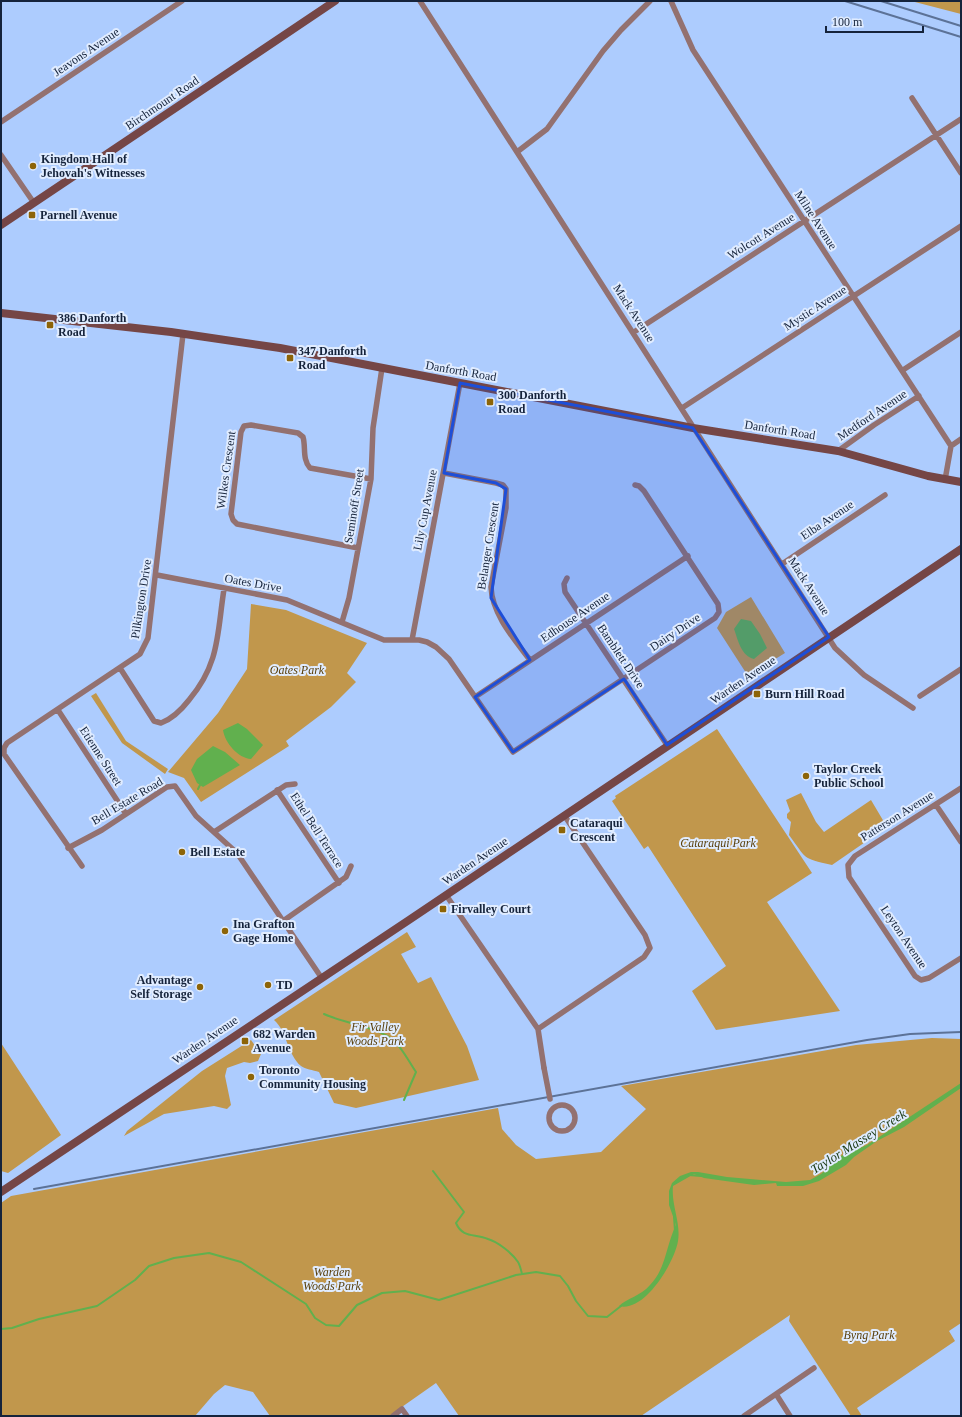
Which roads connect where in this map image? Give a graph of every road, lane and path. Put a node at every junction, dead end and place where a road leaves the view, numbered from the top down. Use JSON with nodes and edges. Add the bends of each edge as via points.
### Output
{"nodes":[{"id":1,"x":182,"y":1,"type":"edge"},
{"id":2,"x":335,"y":1,"type":"edge"},
{"id":3,"x":420,"y":1,"type":"edge"},
{"id":4,"x":650,"y":1,"type":"edge"},
{"id":5,"x":671,"y":1,"type":"edge"},
{"id":6,"x":912,"y":98,"type":"dead end"},
{"id":7,"x":961,"y":119,"type":"edge"},
{"id":8,"x":1,"y":122,"type":"edge"},
{"id":9,"x":936,"y":136,"type":"junction"},
{"id":10,"x":517,"y":152,"type":"junction"},
{"id":11,"x":1,"y":155,"type":"edge"},
{"id":12,"x":961,"y":173,"type":"edge"},
{"id":13,"x":34,"y":203,"type":"junction"},
{"id":14,"x":805,"y":222,"type":"junction"},
{"id":15,"x":1,"y":225,"type":"edge"},
{"id":16,"x":961,"y":226,"type":"edge"},
{"id":17,"x":853,"y":296,"type":"junction"},
{"id":18,"x":1,"y":313,"type":"edge"},
{"id":19,"x":634,"y":332,"type":"junction"},
{"id":20,"x":961,"y":332,"type":"edge"},
{"id":21,"x":183,"y":334,"type":"junction"},
{"id":22,"x":382,"y":368,"type":"junction"},
{"id":23,"x":903,"y":370,"type":"junction"},
{"id":24,"x":460,"y":383,"type":"junction"},
{"id":25,"x":919,"y":396,"type":"junction"},
{"id":26,"x":682,"y":408,"type":"junction"},
{"id":27,"x":693,"y":428,"type":"junction"},
{"id":28,"x":961,"y":439,"type":"edge"},
{"id":29,"x":951,"y":446,"type":"junction"},
{"id":30,"x":838,"y":451,"type":"junction"},
{"id":31,"x":444,"y":473,"type":"junction"},
{"id":32,"x":371,"y":479,"type":"junction"},
{"id":33,"x":945,"y":480,"type":"junction"},
{"id":34,"x":961,"y":482,"type":"edge"},
{"id":35,"x":635,"y":485,"type":"dead end"},
{"id":36,"x":885,"y":495,"type":"dead end"},
{"id":37,"x":358,"y":548,"type":"junction"},
{"id":38,"x":961,"y":548,"type":"edge"},
{"id":39,"x":688,"y":556,"type":"junction"},
{"id":40,"x":782,"y":564,"type":"junction"},
{"id":41,"x":157,"y":575,"type":"junction"},
{"id":42,"x":567,"y":578,"type":"dead end"},
{"id":43,"x":224,"y":589,"type":"junction"},
{"id":44,"x":342,"y":622,"type":"junction"},
{"id":45,"x":585,"y":624,"type":"junction"},
{"id":46,"x":829,"y":637,"type":"junction"},
{"id":47,"x":412,"y":640,"type":"junction"},
{"id":48,"x":530,"y":660,"type":"junction"},
{"id":49,"x":120,"y":668,"type":"junction"},
{"id":50,"x":961,"y":669,"type":"edge"},
{"id":51,"x":624,"y":679,"type":"junction"},
{"id":52,"x":920,"y":696,"type":"dead end"},
{"id":53,"x":475,"y":697,"type":"junction"},
{"id":54,"x":913,"y":708,"type":"dead end"},
{"id":55,"x":58,"y":710,"type":"junction"},
{"id":56,"x":666,"y":745,"type":"junction"},
{"id":57,"x":295,"y":784,"type":"dead end"},
{"id":58,"x":961,"y":788,"type":"edge"},
{"id":59,"x":278,"y":790,"type":"junction"},
{"id":60,"x":936,"y":805,"type":"junction"},
{"id":61,"x":126,"y":814,"type":"junction"},
{"id":62,"x":564,"y":815,"type":"junction"},
{"id":63,"x":214,"y":832,"type":"junction"},
{"id":64,"x":961,"y":842,"type":"edge"},
{"id":65,"x":68,"y":848,"type":"junction"},
{"id":66,"x":82,"y":866,"type":"dead end"},
{"id":67,"x":351,"y":866,"type":"dead end"},
{"id":68,"x":848,"y":866,"type":"joint"},
{"id":69,"x":339,"y":882,"type":"junction"},
{"id":70,"x":446,"y":895,"type":"junction"},
{"id":71,"x":283,"y":921,"type":"junction"},
{"id":72,"x":961,"y":958,"type":"edge"},
{"id":73,"x":321,"y":977,"type":"junction"},
{"id":74,"x":538,"y":1028,"type":"junction"},
{"id":75,"x":552,"y":1110,"type":"junction"},
{"id":76,"x":1,"y":1192,"type":"edge"},
{"id":77,"x":814,"y":1368,"type":"dead end"},
{"id":78,"x":776,"y":1394,"type":"junction"},
{"id":79,"x":393,"y":1416,"type":"edge"},
{"id":80,"x":407,"y":1416,"type":"edge"},
{"id":81,"x":744,"y":1416,"type":"edge"},
{"id":82,"x":790,"y":1416,"type":"edge"}],
"edges":[{"from":1,"to":8,"type":"street","name":"Jeavons Avenue"},
{"from":2,"to":13,"type":"main road","name":"Birchmount Road"},
{"from":3,"to":10,"type":"street","name":"Mack Avenue"},
{"from":4,"to":10,"type":"street","via":[[603,51],[547,129]]},
{"from":5,"to":14,"type":"street","name":"Milne Avenue","via":[[693,50]]},
{"from":6,"to":9,"type":"street"},
{"from":7,"to":9,"type":"street","name":"Wolcott Avenue"},
{"from":9,"to":12,"type":"street"},
{"from":9,"to":14,"type":"street","name":"Wolcott Avenue"},
{"from":10,"to":19,"type":"street","name":"Mack Avenue"},
{"from":11,"to":13,"type":"street"},
{"from":13,"to":15,"type":"main road","name":"Birchmount Road"},
{"from":14,"to":17,"type":"street","name":"Milne Avenue"},
{"from":14,"to":19,"type":"street","name":"Wolcott Avenue"},
{"from":16,"to":17,"type":"street","name":"Mystic Avenue"},
{"from":17,"to":23,"type":"street","name":"Milne Avenue"},
{"from":17,"to":26,"type":"street","name":"Mystic Avenue"},
{"from":18,"to":21,"type":"main road","name":"Danforth Road"},
{"from":19,"to":26,"type":"street","name":"Mack Avenue"},
{"from":20,"to":23,"type":"street","name":"Medford Avenue"},
{"from":21,"to":22,"type":"main road","name":"Danforth Road","via":[[280,348]]},
{"from":21,"to":41,"type":"street","name":"Pilkington Drive"},
{"from":22,"to":24,"type":"main road","name":"Danforth Road"},
{"from":22,"to":32,"type":"street","name":"Seminoff Street","via":[[373,428]]},
{"from":23,"to":25,"type":"street","name":"Milne Avenue"},
{"from":24,"to":27,"type":"main road","name":"Danforth Road"},
{"from":24,"to":31,"type":"street","name":"Lily Cup Avenue"},
{"from":25,"to":29,"type":"street","name":"Milne Avenue"},
{"from":25,"to":30,"type":"street","name":"Medford Avenue"},
{"from":26,"to":27,"type":"street","name":"Mack Avenue"},
{"from":27,"to":30,"type":"main road","name":"Danforth Road"},
{"from":27,"to":40,"type":"street","name":"Mack Avenue"},
{"from":28,"to":29,"type":"street"},
{"from":29,"to":33,"type":"street"},
{"from":30,"to":33,"type":"main road","name":"Danforth Road"},
{"from":31,"to":47,"type":"street","name":"Lily Cup Avenue"},
{"from":31,"to":48,"type":"street","name":"Belanger Crescent","via":[[496,483],[506,489],[506,508],[491,598]]},
{"from":32,"to":37,"type":"street","name":"Seminoff Street"},
{"from":32,"to":37,"type":"street","name":"Wilkes Crescent","via":[[310,468],[306,464],[303,437],[298,433],[251,425],[244,426],[241,432],[231,514],[237,524]]},
{"from":33,"to":34,"type":"main road","name":"Danforth Road"},
{"from":35,"to":39,"type":"street","name":"Dairy Drive","via":[[644,491]]},
{"from":36,"to":40,"type":"street","name":"Elba Avenue"},
{"from":37,"to":44,"type":"street","name":"Seminoff Street"},
{"from":38,"to":46,"type":"main road","name":"Warden Avenue"},
{"from":39,"to":45,"type":"street","name":"Edhouse Avenue"},
{"from":39,"to":51,"type":"street","name":"Dairy Drive","via":[[718,604],[719,612],[715,618]]},
{"from":40,"to":46,"type":"street","name":"Mack Avenue"},
{"from":41,"to":43,"type":"street","name":"Oates Drive"},
{"from":41,"to":49,"type":"street","name":"Pilkington Drive","via":[[148,638],[140,654]]},
{"from":42,"to":45,"type":"street","name":"Bamblett Drive","via":[[564,584],[565,592]]},
{"from":43,"to":44,"type":"street","name":"Oates Drive","via":[[288,600]]},
{"from":43,"to":49,"type":"street","via":[[216,649],[210,668],[201,686],[168,721],[154,721]]},
{"from":44,"to":47,"type":"street","name":"Oates Drive","via":[[384,640]]},
{"from":45,"to":48,"type":"street","name":"Edhouse Avenue"},
{"from":45,"to":51,"type":"street","name":"Bamblett Drive"},
{"from":46,"to":54,"type":"street","via":[[835,648],[864,675]]},
{"from":46,"to":56,"type":"main road","name":"Warden Avenue"},
{"from":47,"to":53,"type":"street","via":[[427,642],[440,650]]},
{"from":48,"to":53,"type":"street","name":"Edhouse Avenue"},
{"from":49,"to":55,"type":"street","name":"Pilkington Drive"},
{"from":50,"to":52,"type":"street"},
{"from":51,"to":53,"type":"street","name":"Dairy Drive","via":[[513,752]]},
{"from":51,"to":56,"type":"street","name":"Bamblett Drive"},
{"from":55,"to":61,"type":"street","name":"Etienne Street"},
{"from":55,"to":65,"type":"street","name":"Pilkington Drive","via":[[7,743],[4,754]]},
{"from":56,"to":62,"type":"main road","name":"Warden Avenue"},
{"from":57,"to":59,"type":"street","via":[[286,785]]},
{"from":58,"to":60,"type":"street","name":"Patterson Avenue"},
{"from":59,"to":63,"type":"street"},
{"from":59,"to":69,"type":"street","name":"Ethel Bell Terrace"},
{"from":60,"to":64,"type":"street"},
{"from":60,"to":68,"type":"street","name":"Patterson Avenue","via":[[855,856]]},
{"from":61,"to":63,"type":"street","name":"Bell Estate Road","via":[[167,787],[175,786],[196,816]]},
{"from":61,"to":65,"type":"street","name":"Bell Estate Road"},
{"from":62,"to":70,"type":"main road","name":"Warden Avenue"},
{"from":62,"to":74,"type":"street","via":[[645,935],[650,948],[644,957]]},
{"from":63,"to":71,"type":"street","name":"Bell Estate Road","via":[[237,853]]},
{"from":65,"to":66,"type":"street","name":"Pilkington Drive"},
{"from":67,"to":69,"type":"street","via":[[346,877]]},
{"from":68,"to":72,"type":"street","name":"Leyton Avenue","via":[[849,877],[915,976],[921,980],[929,978]]},
{"from":69,"to":71,"type":"street"},
{"from":70,"to":73,"type":"main road","name":"Warden Avenue"},
{"from":70,"to":74,"type":"street"},
{"from":71,"to":73,"type":"street","name":"Bell Estate Road"},
{"from":73,"to":76,"type":"main road","name":"Warden Avenue"},
{"from":74,"to":75,"type":"street","bridge":true},
{"from":75,"to":75,"type":"street","via":[[549,1120],[556,1129],[563,1131],[572,1126],[575,1117],[570,1108],[559,1105]]},
{"from":77,"to":78,"type":"street"},
{"from":78,"to":81,"type":"street"},
{"from":78,"to":82,"type":"street"},
{"from":79,"to":80,"type":"street","via":[[402,1409]]}]}
